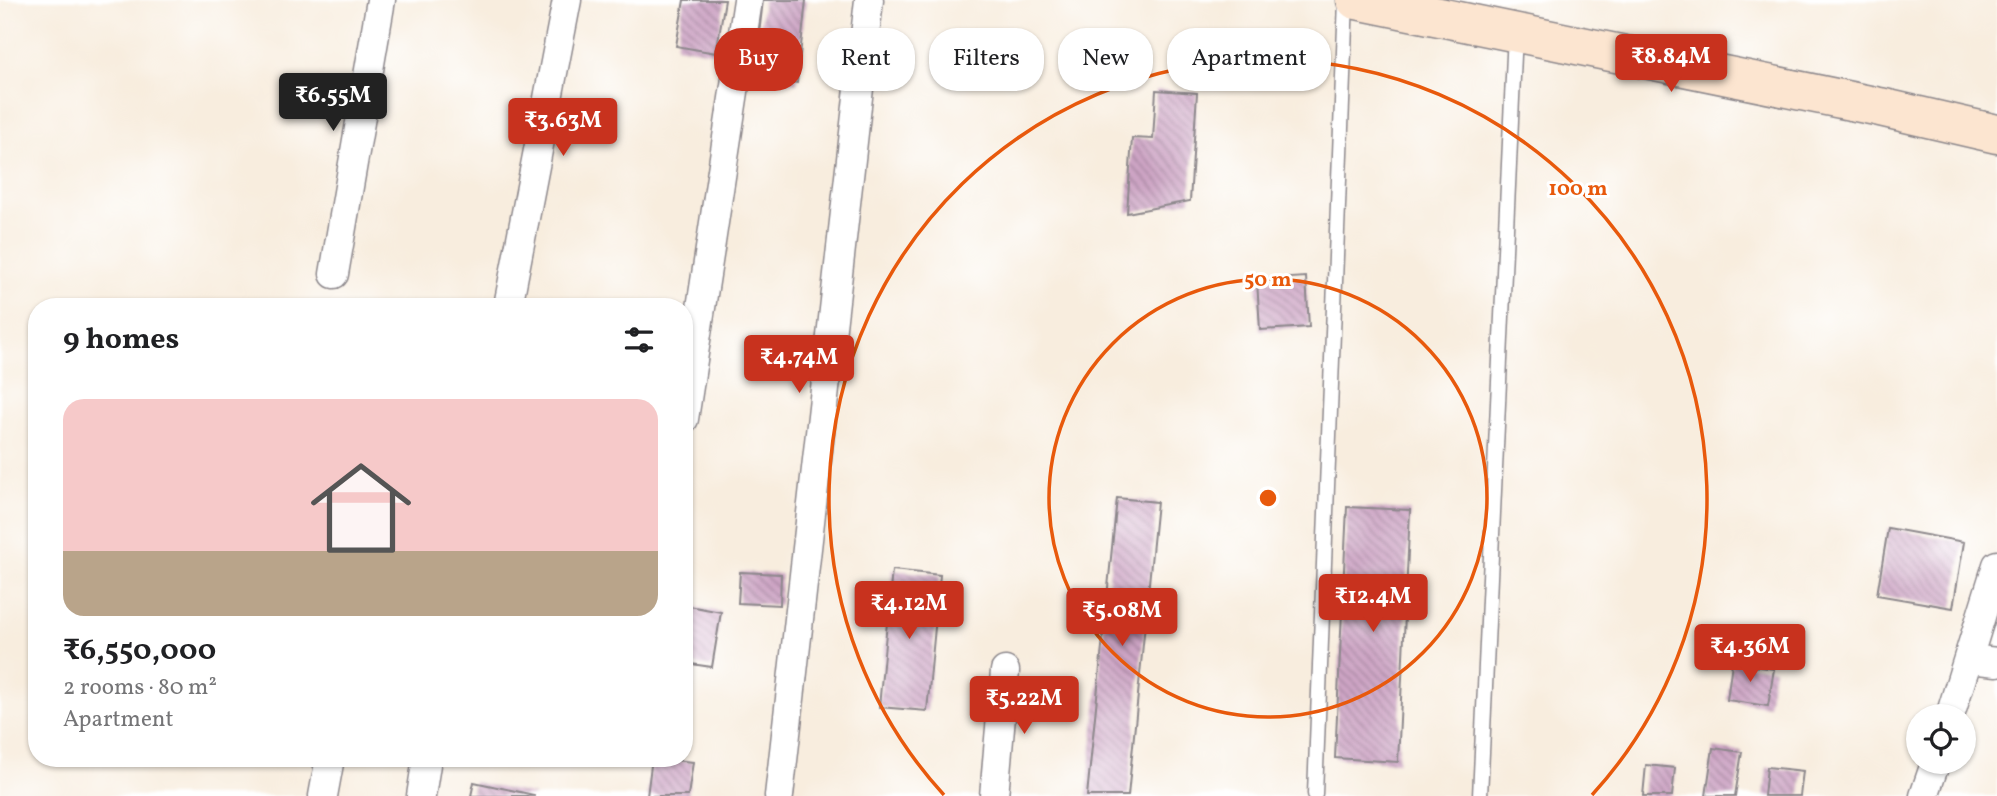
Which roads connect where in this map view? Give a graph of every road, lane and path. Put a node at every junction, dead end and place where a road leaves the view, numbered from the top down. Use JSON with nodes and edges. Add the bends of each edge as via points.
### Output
{"nodes":[{"id":1,"x":381,"y":0,"type":"edge"},
{"id":2,"x":567,"y":0,"type":"edge"},
{"id":3,"x":748,"y":0,"type":"edge"},
{"id":4,"x":869,"y":0,"type":"edge"},
{"id":5,"x":1346,"y":0,"type":"edge"},
{"id":6,"x":1356,"y":0,"type":"edge"},
{"id":7,"x":1515,"y":32,"type":"junction"},
{"id":8,"x":1997,"y":134,"type":"edge"},
{"id":9,"x":334,"y":274,"type":"dead end"},
{"id":10,"x":510,"y":298,"type":"edge"},
{"id":11,"x":693,"y":360,"type":"edge"},
{"id":12,"x":1997,"y":565,"type":"edge"},
{"id":13,"x":1969,"y":659,"type":"junction"},
{"id":14,"x":1997,"y":663,"type":"edge"},
{"id":15,"x":1005,"y":671,"type":"dead end"},
{"id":16,"x":1954,"y":704,"type":"edge"},
{"id":17,"x":328,"y":767,"type":"edge"},
{"id":18,"x":426,"y":767,"type":"edge"},
{"id":19,"x":1932,"y":774,"type":"edge"},
{"id":20,"x":1315,"y":794,"type":"dead end"},
{"id":21,"x":323,"y":796,"type":"edge"},
{"id":22,"x":421,"y":796,"type":"edge"},
{"id":23,"x":779,"y":796,"type":"edge"},
{"id":24,"x":994,"y":796,"type":"edge"},
{"id":25,"x":1480,"y":796,"type":"edge"},
{"id":26,"x":1924,"y":796,"type":"edge"}],
"edges":[{"from":1,"to":9,"type":"street"},
{"from":2,"to":10,"type":"street"},
{"from":3,"to":11,"type":"street"},
{"from":4,"to":23,"type":"street"},
{"from":5,"to":20,"type":"lane"},
{"from":6,"to":7,"type":"street"},
{"from":7,"to":8,"type":"street"},
{"from":7,"to":25,"type":"lane"},
{"from":12,"to":13,"type":"street"},
{"from":13,"to":14,"type":"street"},
{"from":13,"to":16,"type":"street"},
{"from":15,"to":24,"type":"street"},
{"from":17,"to":21,"type":"street"},
{"from":18,"to":22,"type":"street"},
{"from":19,"to":26,"type":"street"}]}
